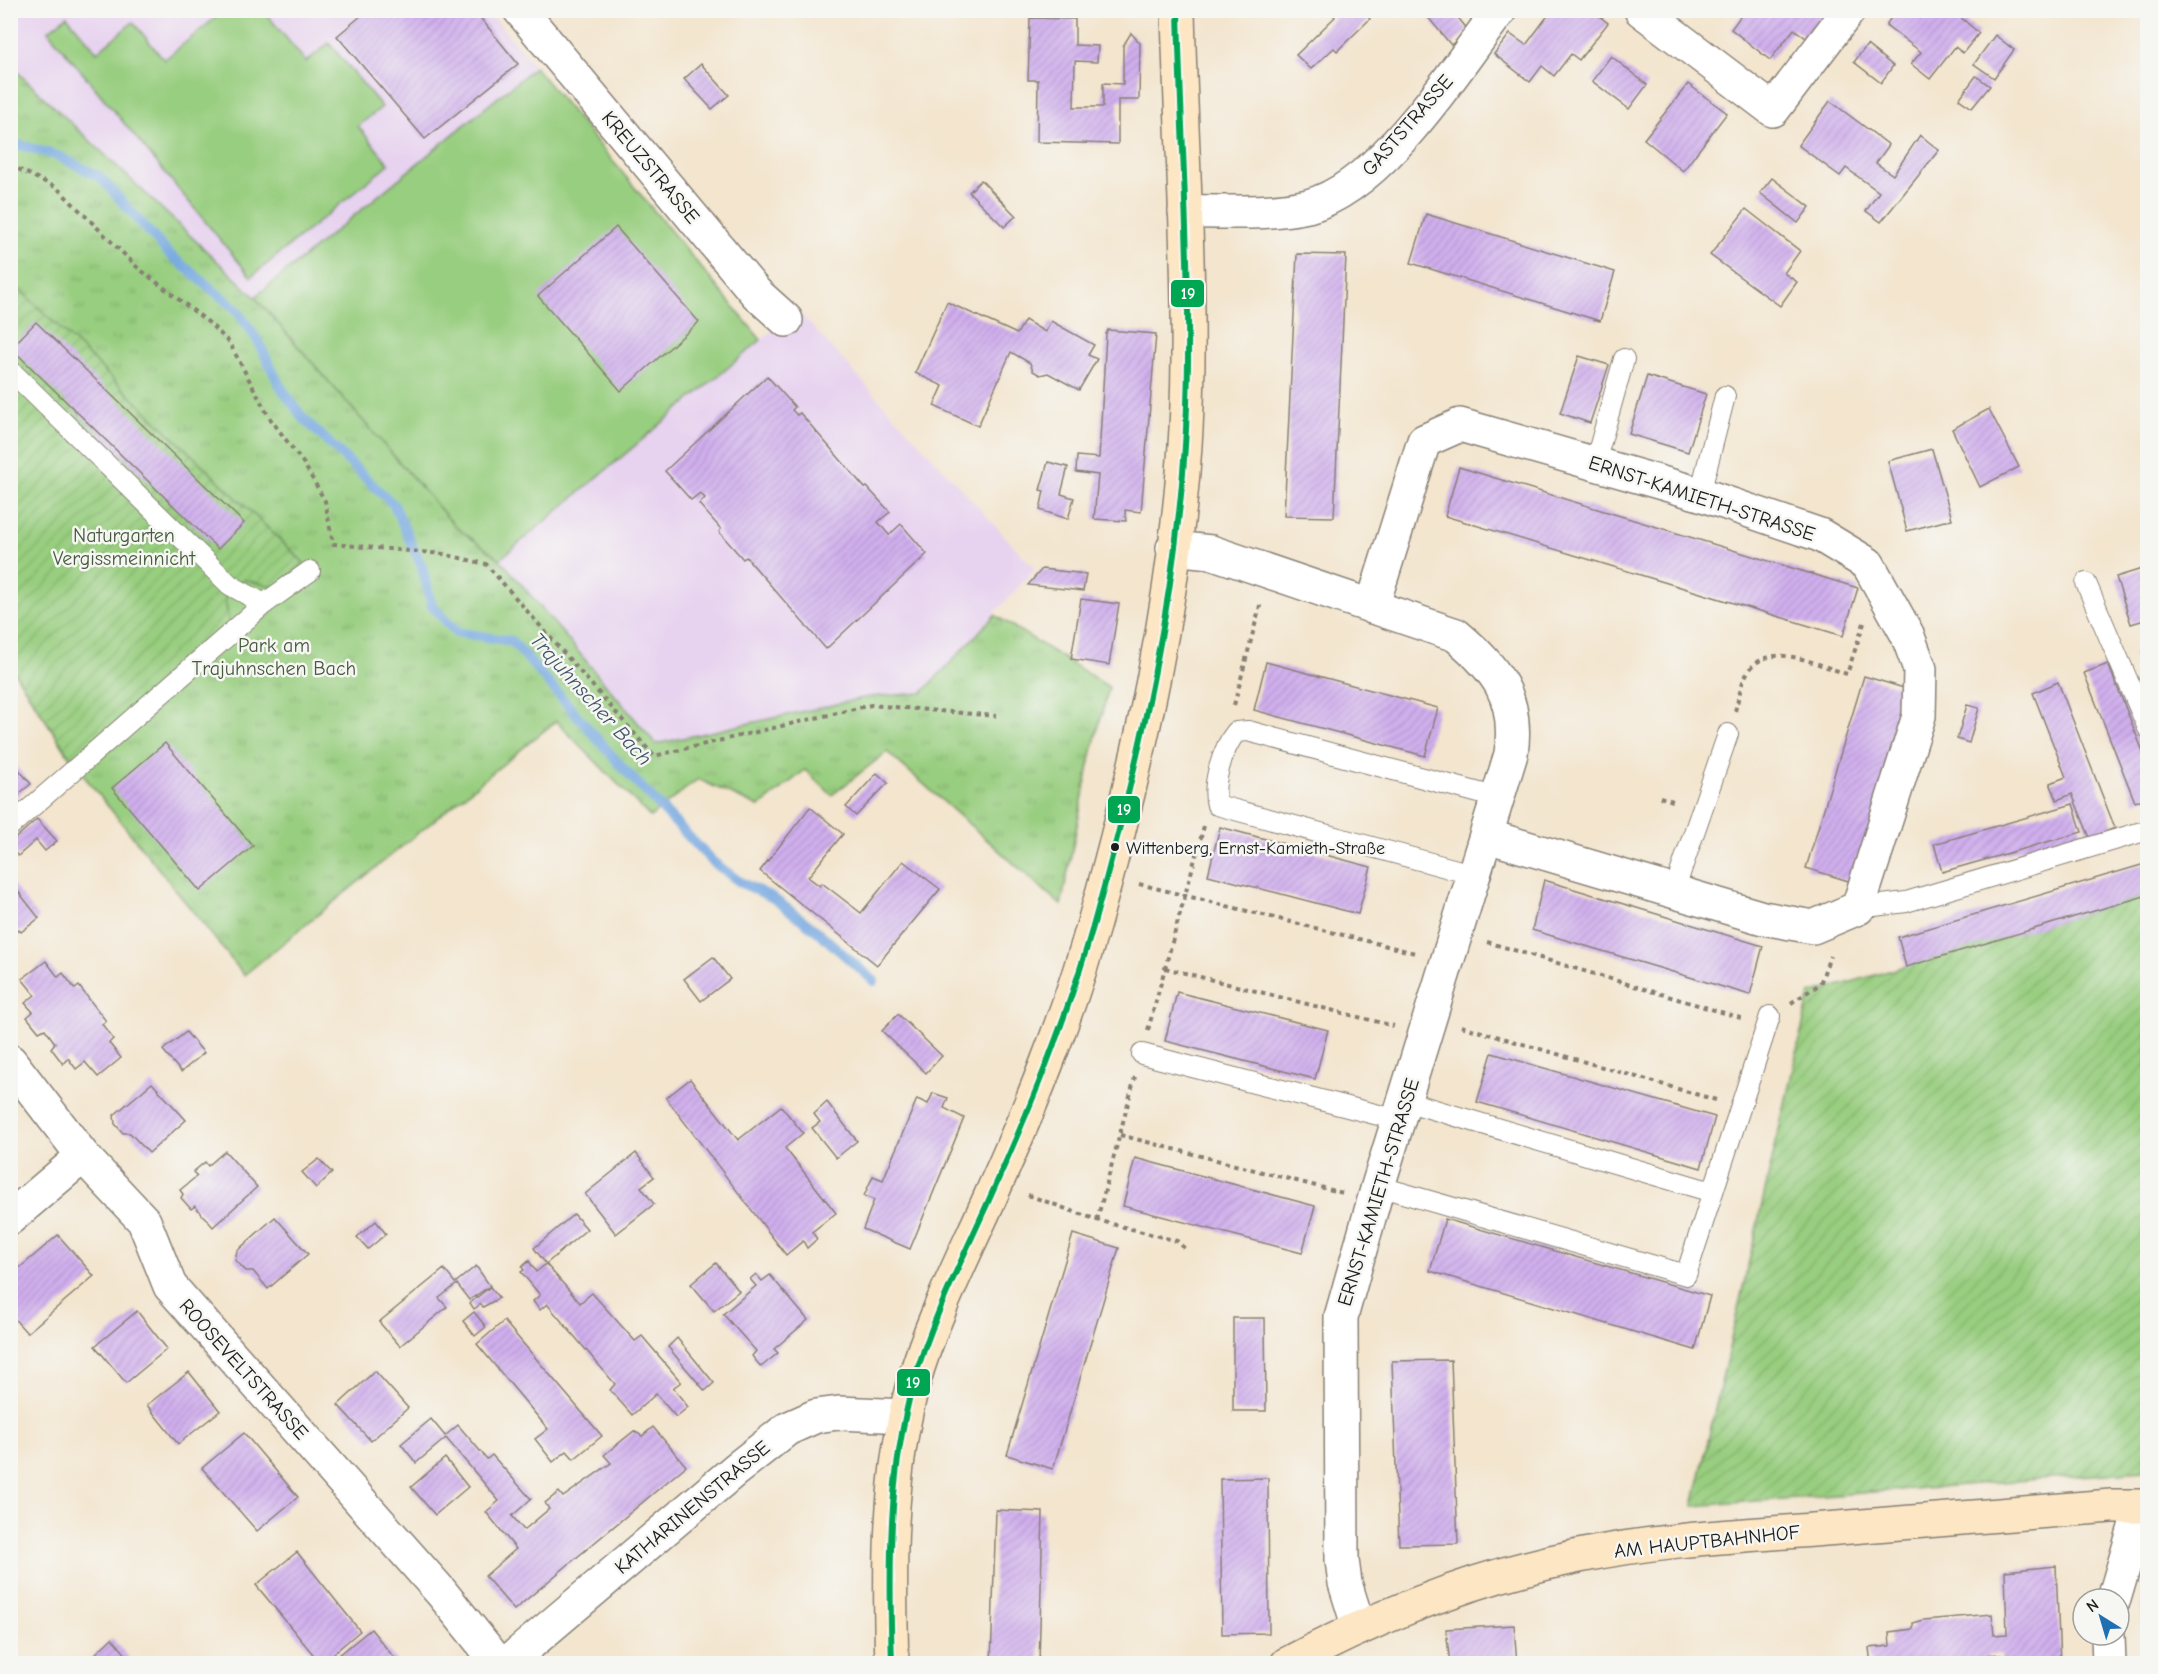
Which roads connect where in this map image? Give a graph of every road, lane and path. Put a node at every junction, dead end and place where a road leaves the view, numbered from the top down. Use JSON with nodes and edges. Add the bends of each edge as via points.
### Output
{"nodes":[{"id":1,"x":520,"y":10,"type":"edge"},
{"id":2,"x":1178,"y":10,"type":"edge"},
{"id":3,"x":1500,"y":10,"type":"edge"},
{"id":4,"x":1641,"y":10,"type":"edge"},
{"id":5,"x":1849,"y":10,"type":"edge"},
{"id":6,"x":10,"y":165,"type":"edge"},
{"id":7,"x":1185,"y":212,"type":"junction"},
{"id":8,"x":786,"y":320,"type":"dead end"},
{"id":9,"x":1624,"y":359,"type":"dead end"},
{"id":10,"x":12,"y":372,"type":"edge"},
{"id":11,"x":1725,"y":396,"type":"dead end"},
{"id":12,"x":1595,"y":463,"type":"junction"},
{"id":13,"x":1700,"y":494,"type":"junction"},
{"id":14,"x":1173,"y":548,"type":"junction"},
{"id":15,"x":310,"y":571,"type":"dead end"},
{"id":16,"x":1268,"y":572,"type":"junction"},
{"id":17,"x":1877,"y":581,"type":"junction"},
{"id":18,"x":2086,"y":583,"type":"dead end"},
{"id":19,"x":264,"y":604,"type":"junction"},
{"id":20,"x":1372,"y":607,"type":"junction"},
{"id":21,"x":996,"y":716,"type":"dead end"},
{"id":22,"x":2148,"y":728,"type":"edge"},
{"id":23,"x":1236,"y":732,"type":"junction"},
{"id":24,"x":1728,"y":734,"type":"joint"},
{"id":25,"x":1498,"y":798,"type":"junction"},
{"id":26,"x":1217,"y":805,"type":"junction"},
{"id":27,"x":10,"y":826,"type":"edge"},
{"id":28,"x":2148,"y":830,"type":"edge"},
{"id":29,"x":1487,"y":836,"type":"junction"},
{"id":30,"x":1475,"y":875,"type":"junction"},
{"id":31,"x":1107,"y":877,"type":"junction"},
{"id":32,"x":1674,"y":891,"type":"junction"},
{"id":33,"x":1185,"y":895,"type":"junction"},
{"id":34,"x":1847,"y":912,"type":"junction"},
{"id":35,"x":1453,"y":947,"type":"junction"},
{"id":36,"x":1165,"y":968,"type":"junction"},
{"id":37,"x":1769,"y":1021,"type":"junction"},
{"id":38,"x":1428,"y":1026,"type":"junction"},
{"id":39,"x":1142,"y":1054,"type":"junction"},
{"id":40,"x":10,"y":1061,"type":"edge"},
{"id":41,"x":1739,"y":1106,"type":"junction"},
{"id":42,"x":1401,"y":1111,"type":"junction"},
{"id":43,"x":1120,"y":1135,"type":"junction"},
{"id":44,"x":83,"y":1156,"type":"junction"},
{"id":45,"x":996,"y":1184,"type":"junction"},
{"id":46,"x":1712,"y":1192,"type":"junction"},
{"id":47,"x":1376,"y":1193,"type":"junction"},
{"id":48,"x":10,"y":1218,"type":"edge"},
{"id":49,"x":1097,"y":1220,"type":"junction"},
{"id":50,"x":1185,"y":1249,"type":"dead end"},
{"id":51,"x":905,"y":1416,"type":"junction"},
{"id":52,"x":2145,"y":1502,"type":"edge"},
{"id":53,"x":2118,"y":1587,"type":"edge"},
{"id":54,"x":1359,"y":1628,"type":"junction"},
{"id":55,"x":2108,"y":1647,"type":"edge"},
{"id":56,"x":499,"y":1664,"type":"edge"},
{"id":57,"x":506,"y":1664,"type":"edge"},
{"id":58,"x":892,"y":1664,"type":"edge"},
{"id":59,"x":1287,"y":1664,"type":"edge"},
{"id":60,"x":2109,"y":1664,"type":"edge"}],
"edges":[{"from":1,"to":8,"type":"street","name":"KREUZSTRASSE","via":[[756,293]]},
{"from":2,"to":7,"type":"street"},
{"from":3,"to":7,"type":"street","name":"GASTSTRASSE","via":[[1412,125],[1375,168],[1353,185],[1334,197],[1281,210]]},
{"from":4,"to":5,"type":"street","via":[[1773,110]]},
{"from":6,"to":21,"type":"path","via":[[57,188],[137,267],[229,342],[269,417],[304,464],[325,501],[333,544],[443,554],[486,564],[654,756],[871,705]]},
{"from":7,"to":14,"type":"street","via":[[1188,388]]},
{"from":9,"to":12,"type":"lane"},
{"from":10,"to":19,"type":"lane","via":[[230,585]]},
{"from":11,"to":13,"type":"lane"},
{"from":12,"to":13,"type":"street","name":"ERNST-KAMIETH-STRASSE"},
{"from":12,"to":20,"type":"street","name":"ERNST-KAMIETH-STRASSE","via":[[1460,425],[1424,441]]},
{"from":13,"to":17,"type":"street","name":"ERNST-KAMIETH-STRASSE","via":[[1820,535],[1868,564]]},
{"from":14,"to":16,"type":"street","name":"ERNST-KAMIETH-STRASSE","via":[[1211,552]]},
{"from":14,"to":31,"type":"street","via":[[1153,677]]},
{"from":15,"to":19,"type":"lane"},
{"from":16,"to":20,"type":"street","name":"ERNST-KAMIETH-STRASSE"},
{"from":16,"to":23,"type":"path","via":[[1231,717]]},
{"from":17,"to":24,"type":"path","via":[[1847,674],[1782,653],[1759,661],[1745,678]]},
{"from":17,"to":34,"type":"street","name":"ERNST-KAMIETH-STRASSE","via":[[1907,634],[1920,669],[1919,716]]},
{"from":18,"to":22,"type":"lane"},
{"from":19,"to":27,"type":"lane"},
{"from":20,"to":25,"type":"street","name":"ERNST-KAMIETH-STRASSE","via":[[1456,635],[1487,662],[1507,694],[1515,727]]},
{"from":23,"to":25,"type":"lane","via":[[1248,731]]},
{"from":23,"to":26,"type":"lane","via":[[1229,740],[1214,794]]},
{"from":24,"to":32,"type":"lane"},
{"from":25,"to":29,"type":"street","name":"ERNST-KAMIETH-STRASSE"},
{"from":26,"to":30,"type":"lane"},
{"from":26,"to":33,"type":"path","via":[[1207,816]]},
{"from":28,"to":34,"type":"lane","via":[[1906,902]]},
{"from":29,"to":30,"type":"street","name":"ERNST-KAMIETH-STRASSE"},
{"from":29,"to":32,"type":"street"},
{"from":30,"to":35,"type":"street","name":"ERNST-KAMIETH-STRASSE"},
{"from":31,"to":33,"type":"path"},
{"from":31,"to":45,"type":"street","via":[[1064,1017]]},
{"from":32,"to":34,"type":"street","via":[[1763,918],[1813,927]]},
{"from":33,"to":35,"type":"path"},
{"from":33,"to":36,"type":"path"},
{"from":34,"to":37,"type":"path","via":[[1820,984]]},
{"from":35,"to":37,"type":"path"},
{"from":35,"to":38,"type":"street","name":"ERNST-KAMIETH-STRASSE"},
{"from":36,"to":38,"type":"path"},
{"from":36,"to":39,"type":"path"},
{"from":37,"to":41,"type":"lane"},
{"from":38,"to":41,"type":"path"},
{"from":38,"to":42,"type":"street","name":"ERNST-KAMIETH-STRASSE"},
{"from":39,"to":42,"type":"lane"},
{"from":39,"to":43,"type":"path"},
{"from":40,"to":44,"type":"street","name":"ROOSEVELTSTRASSE"},
{"from":41,"to":46,"type":"lane"},
{"from":42,"to":46,"type":"lane"},
{"from":42,"to":47,"type":"street","name":"ERNST-KAMIETH-STRASSE"},
{"from":43,"to":47,"type":"path"},
{"from":43,"to":49,"type":"path"},
{"from":44,"to":48,"type":"street"},
{"from":44,"to":56,"type":"street","name":"ROOSEVELTSTRASSE","via":[[144,1221],[170,1286],[441,1592]]},
{"from":45,"to":49,"type":"path"},
{"from":45,"to":51,"type":"street","via":[[934,1324]]},
{"from":46,"to":47,"type":"lane","via":[[1686,1275]]},
{"from":47,"to":54,"type":"street","name":"ERNST-KAMIETH-STRASSE","via":[[1341,1317],[1342,1560]]},
{"from":49,"to":50,"type":"path","via":[[1177,1241]]},
{"from":51,"to":57,"type":"street","name":"KATHARINENSTRASSE","via":[[839,1413],[816,1416],[787,1430]]},
{"from":51,"to":58,"type":"street","via":[[893,1495],[890,1548]]},
{"from":52,"to":53,"type":"street"},
{"from":52,"to":54,"type":"street","name":"AM HAUPTBAHNHOF","via":[[1628,1547],[1486,1580]]},
{"from":54,"to":59,"type":"street","name":"AM HAUPTBAHNHOF"},
{"from":55,"to":60,"type":"street"}]}
